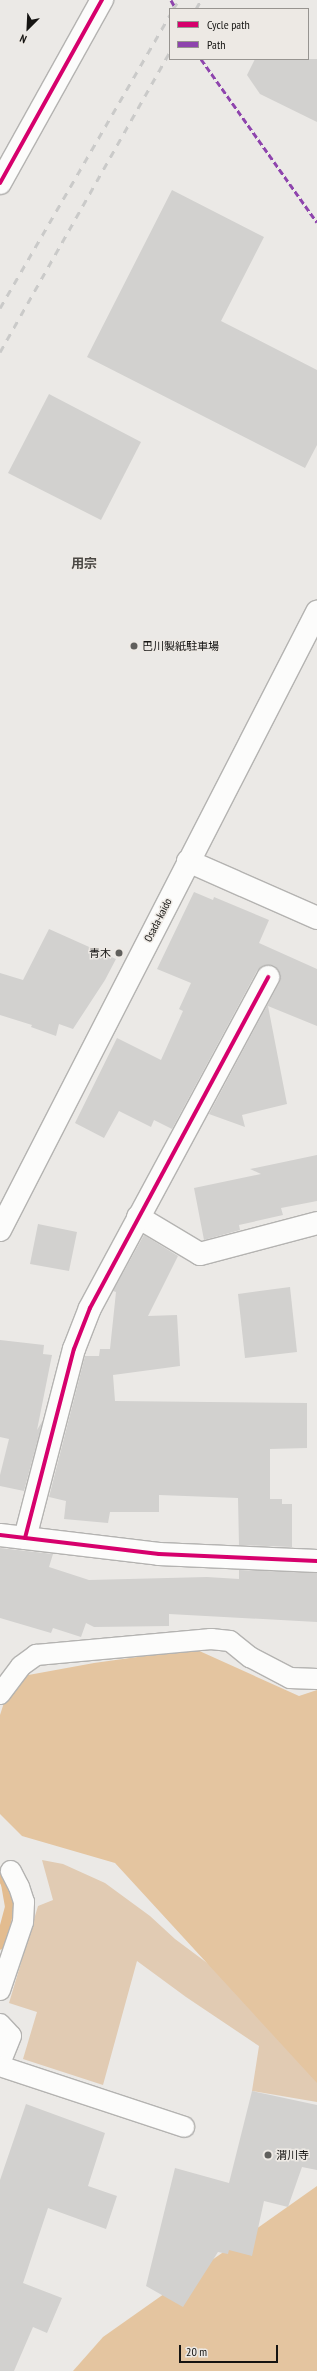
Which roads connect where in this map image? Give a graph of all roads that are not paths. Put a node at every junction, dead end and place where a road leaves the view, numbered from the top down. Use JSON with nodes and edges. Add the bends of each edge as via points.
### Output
{"nodes":[{"id":1,"x":102,"y":0,"type":"edge"},
{"id":2,"x":0,"y":183,"type":"edge"},
{"id":3,"x":317,"y":612,"type":"edge"},
{"id":4,"x":188,"y":861,"type":"junction"},
{"id":5,"x":317,"y":918,"type":"edge"},
{"id":6,"x":268,"y":977,"type":"dead end"},
{"id":7,"x":138,"y":1217,"type":"junction"},
{"id":8,"x":317,"y":1222,"type":"edge"},
{"id":9,"x":0,"y":1230,"type":"edge"},
{"id":10,"x":0,"y":1535,"type":"edge"},
{"id":11,"x":25,"y":1538,"type":"junction"},
{"id":12,"x":317,"y":1560,"type":"edge"},
{"id":13,"x":317,"y":1679,"type":"edge"},
{"id":14,"x":0,"y":1694,"type":"edge"},
{"id":15,"x":11,"y":1871,"type":"dead end"},
{"id":16,"x":0,"y":1990,"type":"edge"},
{"id":17,"x":0,"y":2024,"type":"edge"},
{"id":18,"x":0,"y":2063,"type":"edge"},
{"id":19,"x":0,"y":2066,"type":"edge"},
{"id":20,"x":184,"y":2127,"type":"dead end"}],
"edges":[{"from":1,"to":2,"type":"street"},
{"from":3,"to":4,"type":"street","name":"Osada-kaido"},
{"from":4,"to":5,"type":"street"},
{"from":4,"to":9,"type":"street","name":"Osada-kaido"},
{"from":6,"to":7,"type":"street"},
{"from":7,"to":8,"type":"street","via":[[200,1254]]},
{"from":7,"to":11,"type":"street","via":[[90,1308],[74,1349]]},
{"from":10,"to":11,"type":"street"},
{"from":11,"to":12,"type":"street","via":[[159,1554]]},
{"from":13,"to":14,"type":"lane","via":[[290,1678],[256,1661],[230,1642],[211,1639],[36,1655],[21,1666]]},
{"from":15,"to":16,"type":"lane","via":[[24,1902],[23,1922]]},
{"from":17,"to":18,"type":"lane","via":[[11,2036]]},
{"from":19,"to":20,"type":"lane"}]}
